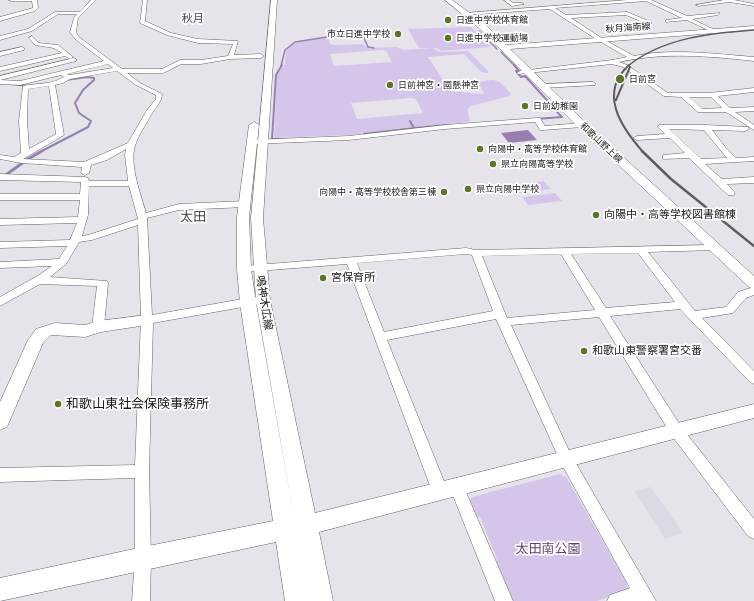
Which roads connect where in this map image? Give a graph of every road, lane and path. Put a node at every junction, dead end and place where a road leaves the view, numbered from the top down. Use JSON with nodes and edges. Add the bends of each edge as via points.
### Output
{"nodes":[{"id":1,"x":11,"y":0,"type":"edge"},
{"id":2,"x":35,"y":0,"type":"edge"},
{"id":3,"x":94,"y":0,"type":"edge"},
{"id":4,"x":145,"y":0,"type":"edge"},
{"id":5,"x":267,"y":0,"type":"edge"},
{"id":6,"x":274,"y":0,"type":"edge"},
{"id":7,"x":448,"y":0,"type":"edge"},
{"id":8,"x":506,"y":0,"type":"edge"},
{"id":9,"x":596,"y":0,"type":"edge"},
{"id":10,"x":633,"y":0,"type":"edge"},
{"id":11,"x":646,"y":0,"type":"edge"},
{"id":12,"x":727,"y":0,"type":"edge"},
{"id":13,"x":602,"y":3,"type":"junction"},
{"id":14,"x":754,"y":5,"type":"edge"},
{"id":15,"x":573,"y":6,"type":"junction"},
{"id":16,"x":550,"y":7,"type":"junction"},
{"id":17,"x":686,"y":10,"type":"dead end"},
{"id":18,"x":693,"y":10,"type":"dead end"},
{"id":19,"x":671,"y":12,"type":"junction"},
{"id":20,"x":80,"y":13,"type":"junction"},
{"id":21,"x":466,"y":14,"type":"junction"},
{"id":22,"x":718,"y":14,"type":"dead end"},
{"id":23,"x":565,"y":17,"type":"junction"},
{"id":24,"x":0,"y":19,"type":"edge"},
{"id":25,"x":686,"y":19,"type":"junction"},
{"id":26,"x":668,"y":21,"type":"dead end"},
{"id":27,"x":649,"y":23,"type":"dead end"},
{"id":28,"x":754,"y":28,"type":"edge"},
{"id":29,"x":714,"y":31,"type":"junction"},
{"id":30,"x":0,"y":38,"type":"edge"},
{"id":31,"x":32,"y":38,"type":"dead end"},
{"id":32,"x":601,"y":40,"type":"junction"},
{"id":33,"x":504,"y":47,"type":"junction"},
{"id":34,"x":22,"y":49,"type":"dead end"},
{"id":35,"x":60,"y":49,"type":"junction"},
{"id":36,"x":0,"y":54,"type":"edge"},
{"id":37,"x":66,"y":54,"type":"junction"},
{"id":38,"x":261,"y":56,"type":"junction"},
{"id":39,"x":230,"y":57,"type":"junction"},
{"id":40,"x":632,"y":57,"type":"junction"},
{"id":41,"x":754,"y":59,"type":"edge"},
{"id":42,"x":74,"y":60,"type":"junction"},
{"id":43,"x":0,"y":62,"type":"edge"},
{"id":44,"x":108,"y":62,"type":"junction"},
{"id":45,"x":612,"y":62,"type":"junction"},
{"id":46,"x":83,"y":68,"type":"junction"},
{"id":47,"x":0,"y":69,"type":"edge"},
{"id":48,"x":120,"y":70,"type":"junction"},
{"id":49,"x":62,"y":72,"type":"junction"},
{"id":50,"x":525,"y":73,"type":"junction"},
{"id":51,"x":68,"y":77,"type":"junction"},
{"id":52,"x":0,"y":78,"type":"edge"},
{"id":53,"x":0,"y":82,"type":"edge"},
{"id":54,"x":52,"y":84,"type":"junction"},
{"id":55,"x":593,"y":84,"type":"dead end"},
{"id":56,"x":0,"y":85,"type":"edge"},
{"id":57,"x":544,"y":86,"type":"junction"},
{"id":58,"x":25,"y":87,"type":"junction"},
{"id":59,"x":754,"y":90,"type":"edge"},
{"id":60,"x":712,"y":94,"type":"junction"},
{"id":61,"x":683,"y":95,"type":"junction"},
{"id":62,"x":754,"y":109,"type":"edge"},
{"id":63,"x":729,"y":110,"type":"junction"},
{"id":64,"x":582,"y":125,"type":"junction"},
{"id":65,"x":705,"y":128,"type":"junction"},
{"id":66,"x":754,"y":128,"type":"edge"},
{"id":67,"x":745,"y":129,"type":"junction"},
{"id":68,"x":754,"y":135,"type":"edge"},
{"id":69,"x":672,"y":136,"type":"junction"},
{"id":70,"x":637,"y":138,"type":"dead end"},
{"id":71,"x":257,"y":142,"type":"junction"},
{"id":72,"x":131,"y":145,"type":"junction"},
{"id":73,"x":25,"y":155,"type":"junction"},
{"id":74,"x":692,"y":155,"type":"junction"},
{"id":75,"x":0,"y":157,"type":"edge"},
{"id":76,"x":666,"y":157,"type":"dead end"},
{"id":77,"x":754,"y":159,"type":"edge"},
{"id":78,"x":15,"y":160,"type":"junction"},
{"id":79,"x":734,"y":160,"type":"junction"},
{"id":80,"x":699,"y":162,"type":"junction"},
{"id":81,"x":86,"y":165,"type":"junction"},
{"id":82,"x":0,"y":177,"type":"edge"},
{"id":83,"x":754,"y":180,"type":"edge"},
{"id":84,"x":84,"y":182,"type":"junction"},
{"id":85,"x":719,"y":182,"type":"junction"},
{"id":86,"x":133,"y":183,"type":"junction"},
{"id":87,"x":731,"y":193,"type":"dead end"},
{"id":88,"x":0,"y":197,"type":"edge"},
{"id":89,"x":84,"y":197,"type":"junction"},
{"id":90,"x":245,"y":204,"type":"junction"},
{"id":91,"x":143,"y":218,"type":"junction"},
{"id":92,"x":82,"y":220,"type":"junction"},
{"id":93,"x":0,"y":222,"type":"edge"},
{"id":94,"x":73,"y":241,"type":"junction"},
{"id":95,"x":0,"y":245,"type":"edge"},
{"id":96,"x":713,"y":248,"type":"junction"},
{"id":97,"x":640,"y":249,"type":"junction"},
{"id":98,"x":564,"y":250,"type":"junction"},
{"id":99,"x":476,"y":253,"type":"junction"},
{"id":100,"x":351,"y":261,"type":"junction"},
{"id":101,"x":62,"y":262,"type":"junction"},
{"id":102,"x":0,"y":266,"type":"edge"},
{"id":103,"x":252,"y":268,"type":"junction"},
{"id":104,"x":37,"y":280,"type":"junction"},
{"id":105,"x":754,"y":284,"type":"edge"},
{"id":106,"x":0,"y":292,"type":"edge"},
{"id":107,"x":15,"y":292,"type":"junction"},
{"id":108,"x":754,"y":292,"type":"edge"},
{"id":109,"x":263,"y":300,"type":"junction"},
{"id":110,"x":0,"y":302,"type":"edge"},
{"id":111,"x":248,"y":303,"type":"junction"},
{"id":112,"x":683,"y":305,"type":"junction"},
{"id":113,"x":603,"y":313,"type":"junction"},
{"id":114,"x":693,"y":315,"type":"junction"},
{"id":115,"x":502,"y":318,"type":"junction"},
{"id":116,"x":147,"y":320,"type":"junction"},
{"id":117,"x":98,"y":327,"type":"junction"},
{"id":118,"x":380,"y":337,"type":"junction"},
{"id":119,"x":754,"y":379,"type":"edge"},
{"id":120,"x":754,"y":411,"type":"edge"},
{"id":121,"x":0,"y":422,"type":"edge"},
{"id":122,"x":677,"y":432,"type":"junction"},
{"id":123,"x":566,"y":459,"type":"junction"},
{"id":124,"x":142,"y":471,"type":"junction"},
{"id":125,"x":0,"y":475,"type":"edge"},
{"id":126,"x":449,"y":489,"type":"junction"},
{"id":127,"x":295,"y":527,"type":"junction"},
{"id":128,"x":754,"y":531,"type":"edge"},
{"id":129,"x":143,"y":558,"type":"junction"},
{"id":130,"x":0,"y":590,"type":"edge"},
{"id":131,"x":644,"y":597,"type":"edge"},
{"id":132,"x":141,"y":601,"type":"edge"},
{"id":133,"x":297,"y":601,"type":"edge"},
{"id":134,"x":320,"y":601,"type":"edge"},
{"id":135,"x":504,"y":601,"type":"edge"},
{"id":136,"x":616,"y":601,"type":"edge"}],
"edges":[{"from":1,"to":2,"type":"street"},
{"from":2,"to":24,"type":"street","via":[[36,8],[33,10]]},
{"from":3,"to":20,"type":"street"},
{"from":4,"to":39,"type":"street","via":[[142,22],[169,34],[198,41],[236,42]]},
{"from":5,"to":38,"type":"main road","name":"鳴神木広線"},
{"from":6,"to":71,"type":"main road","name":"鳴神木広線"},
{"from":7,"to":21,"type":"main road","name":"和歌山野上線"},
{"from":8,"to":15,"type":"street","via":[[512,5],[565,0]]},
{"from":9,"to":13,"type":"street"},
{"from":10,"to":11,"type":"street"},
{"from":10,"to":13,"type":"street"},
{"from":11,"to":19,"type":"street"},
{"from":12,"to":14,"type":"street"},
{"from":12,"to":18,"type":"street"},
{"from":13,"to":15,"type":"street"},
{"from":15,"to":16,"type":"street"},
{"from":16,"to":21,"type":"street"},
{"from":16,"to":23,"type":"street"},
{"from":17,"to":19,"type":"street"},
{"from":19,"to":25,"type":"street"},
{"from":20,"to":30,"type":"street","via":[[57,13],[30,30]]},
{"from":20,"to":44,"type":"street","via":[[76,18],[73,32]]},
{"from":21,"to":33,"type":"main road","name":"和歌山野上線"},
{"from":22,"to":25,"type":"street"},
{"from":23,"to":27,"type":"street","via":[[627,13]]},
{"from":23,"to":32,"type":"street"},
{"from":25,"to":26,"type":"street"},
{"from":25,"to":29,"type":"street"},
{"from":28,"to":29,"type":"main road","name":"秋月海南線"},
{"from":29,"to":32,"type":"main road","name":"秋月海南線"},
{"from":31,"to":35,"type":"street","via":[[37,44],[56,46]]},
{"from":32,"to":33,"type":"main road","name":"秋月海南線"},
{"from":32,"to":40,"type":"street"},
{"from":33,"to":50,"type":"main road","name":"和歌山野上線"},
{"from":34,"to":36,"type":"street"},
{"from":35,"to":37,"type":"street"},
{"from":35,"to":43,"type":"street"},
{"from":37,"to":42,"type":"street"},
{"from":37,"to":47,"type":"street"},
{"from":38,"to":39,"type":"street"},
{"from":38,"to":71,"type":"main road","name":"鳴神木広線"},
{"from":39,"to":48,"type":"street","via":[[201,62],[180,62],[163,71]]},
{"from":40,"to":41,"type":"street","via":[[692,54]]},
{"from":40,"to":45,"type":"street"},
{"from":42,"to":46,"type":"street"},
{"from":42,"to":52,"type":"street"},
{"from":44,"to":46,"type":"street"},
{"from":44,"to":48,"type":"street"},
{"from":45,"to":50,"type":"street"},
{"from":45,"to":61,"type":"street","via":[[625,66],[666,95]]},
{"from":46,"to":49,"type":"street"},
{"from":48,"to":51,"type":"street"},
{"from":48,"to":72,"type":"street","via":[[138,84],[159,94],[159,99]]},
{"from":49,"to":51,"type":"street"},
{"from":49,"to":53,"type":"street","via":[[20,83]]},
{"from":50,"to":57,"type":"main road","name":"和歌山野上線"},
{"from":51,"to":54,"type":"street"},
{"from":54,"to":58,"type":"street"},
{"from":54,"to":73,"type":"street","via":[[60,135]]},
{"from":55,"to":57,"type":"street"},
{"from":56,"to":58,"type":"street"},
{"from":57,"to":64,"type":"main road","name":"和歌山野上線"},
{"from":58,"to":73,"type":"street"},
{"from":59,"to":60,"type":"street"},
{"from":60,"to":61,"type":"street"},
{"from":60,"to":63,"type":"street"},
{"from":61,"to":63,"type":"street","via":[[700,111]]},
{"from":62,"to":63,"type":"street"},
{"from":63,"to":66,"type":"street"},
{"from":64,"to":71,"type":"street","via":[[543,128],[537,120],[349,138]]},
{"from":64,"to":96,"type":"main road","name":"和歌山野上線"},
{"from":65,"to":67,"type":"street"},
{"from":65,"to":69,"type":"street","via":[[662,127]]},
{"from":65,"to":79,"type":"street","via":[[722,150]]},
{"from":66,"to":67,"type":"street"},
{"from":67,"to":68,"type":"street"},
{"from":69,"to":70,"type":"street"},
{"from":69,"to":74,"type":"street"},
{"from":71,"to":90,"type":"main road","name":"鳴神木広線"},
{"from":71,"to":103,"type":"main road","name":"鳴神木広線","via":[[257,218]]},
{"from":72,"to":81,"type":"street"},
{"from":72,"to":86,"type":"street","via":[[129,155]]},
{"from":73,"to":78,"type":"street"},
{"from":74,"to":76,"type":"street"},
{"from":74,"to":80,"type":"street"},
{"from":75,"to":78,"type":"street"},
{"from":77,"to":79,"type":"street"},
{"from":78,"to":81,"type":"street"},
{"from":79,"to":80,"type":"street"},
{"from":80,"to":85,"type":"street"},
{"from":81,"to":84,"type":"street"},
{"from":82,"to":84,"type":"street"},
{"from":83,"to":85,"type":"street"},
{"from":84,"to":86,"type":"street"},
{"from":84,"to":89,"type":"street"},
{"from":85,"to":87,"type":"street"},
{"from":86,"to":91,"type":"street"},
{"from":88,"to":89,"type":"street"},
{"from":89,"to":92,"type":"street"},
{"from":90,"to":91,"type":"street","via":[[179,208]]},
{"from":90,"to":103,"type":"main road","name":"鳴神木広線","via":[[243,217]]},
{"from":91,"to":94,"type":"street","via":[[89,238]]},
{"from":91,"to":116,"type":"street"},
{"from":92,"to":93,"type":"street"},
{"from":92,"to":94,"type":"street"},
{"from":94,"to":95,"type":"street"},
{"from":94,"to":101,"type":"street"},
{"from":96,"to":97,"type":"street"},
{"from":96,"to":105,"type":"main road","name":"和歌山野上線"},
{"from":97,"to":98,"type":"street"},
{"from":97,"to":112,"type":"street"},
{"from":98,"to":99,"type":"street"},
{"from":98,"to":113,"type":"street"},
{"from":99,"to":100,"type":"street","via":[[466,251]]},
{"from":99,"to":115,"type":"street"},
{"from":100,"to":103,"type":"street"},
{"from":100,"to":118,"type":"street"},
{"from":101,"to":102,"type":"street"},
{"from":101,"to":104,"type":"street"},
{"from":103,"to":109,"type":"main road","name":"鳴神木広線"},
{"from":103,"to":111,"type":"main road","name":"鳴神木広線"},
{"from":104,"to":107,"type":"street"},
{"from":104,"to":117,"type":"street","via":[[103,283]]},
{"from":106,"to":107,"type":"street"},
{"from":107,"to":110,"type":"street"},
{"from":108,"to":114,"type":"street","via":[[742,295],[729,310]]},
{"from":109,"to":111,"type":"street"},
{"from":109,"to":127,"type":"main road","name":"鳴神木広線"},
{"from":111,"to":116,"type":"street"},
{"from":111,"to":127,"type":"main road","name":"鳴神木広線"},
{"from":112,"to":113,"type":"street"},
{"from":112,"to":114,"type":"street"},
{"from":113,"to":115,"type":"street"},
{"from":113,"to":122,"type":"street"},
{"from":114,"to":119,"type":"street"},
{"from":115,"to":118,"type":"street"},
{"from":115,"to":123,"type":"street"},
{"from":116,"to":117,"type":"main road"},
{"from":116,"to":124,"type":"street"},
{"from":117,"to":121,"type":"main road","via":[[92,332],[50,329],[43,332],[36,340]]},
{"from":118,"to":126,"type":"street"},
{"from":120,"to":122,"type":"main road"},
{"from":122,"to":123,"type":"main road"},
{"from":122,"to":128,"type":"street"},
{"from":123,"to":126,"type":"main road"},
{"from":123,"to":131,"type":"street"},
{"from":124,"to":125,"type":"street"},
{"from":124,"to":129,"type":"street"},
{"from":126,"to":127,"type":"main road"},
{"from":126,"to":135,"type":"street"},
{"from":127,"to":129,"type":"main road"},
{"from":127,"to":133,"type":"main road","name":"鳴神木広線"},
{"from":127,"to":134,"type":"main road","name":"鳴神木広線"},
{"from":129,"to":130,"type":"main road"},
{"from":129,"to":132,"type":"street"},
{"from":131,"to":136,"type":"street"}]}
